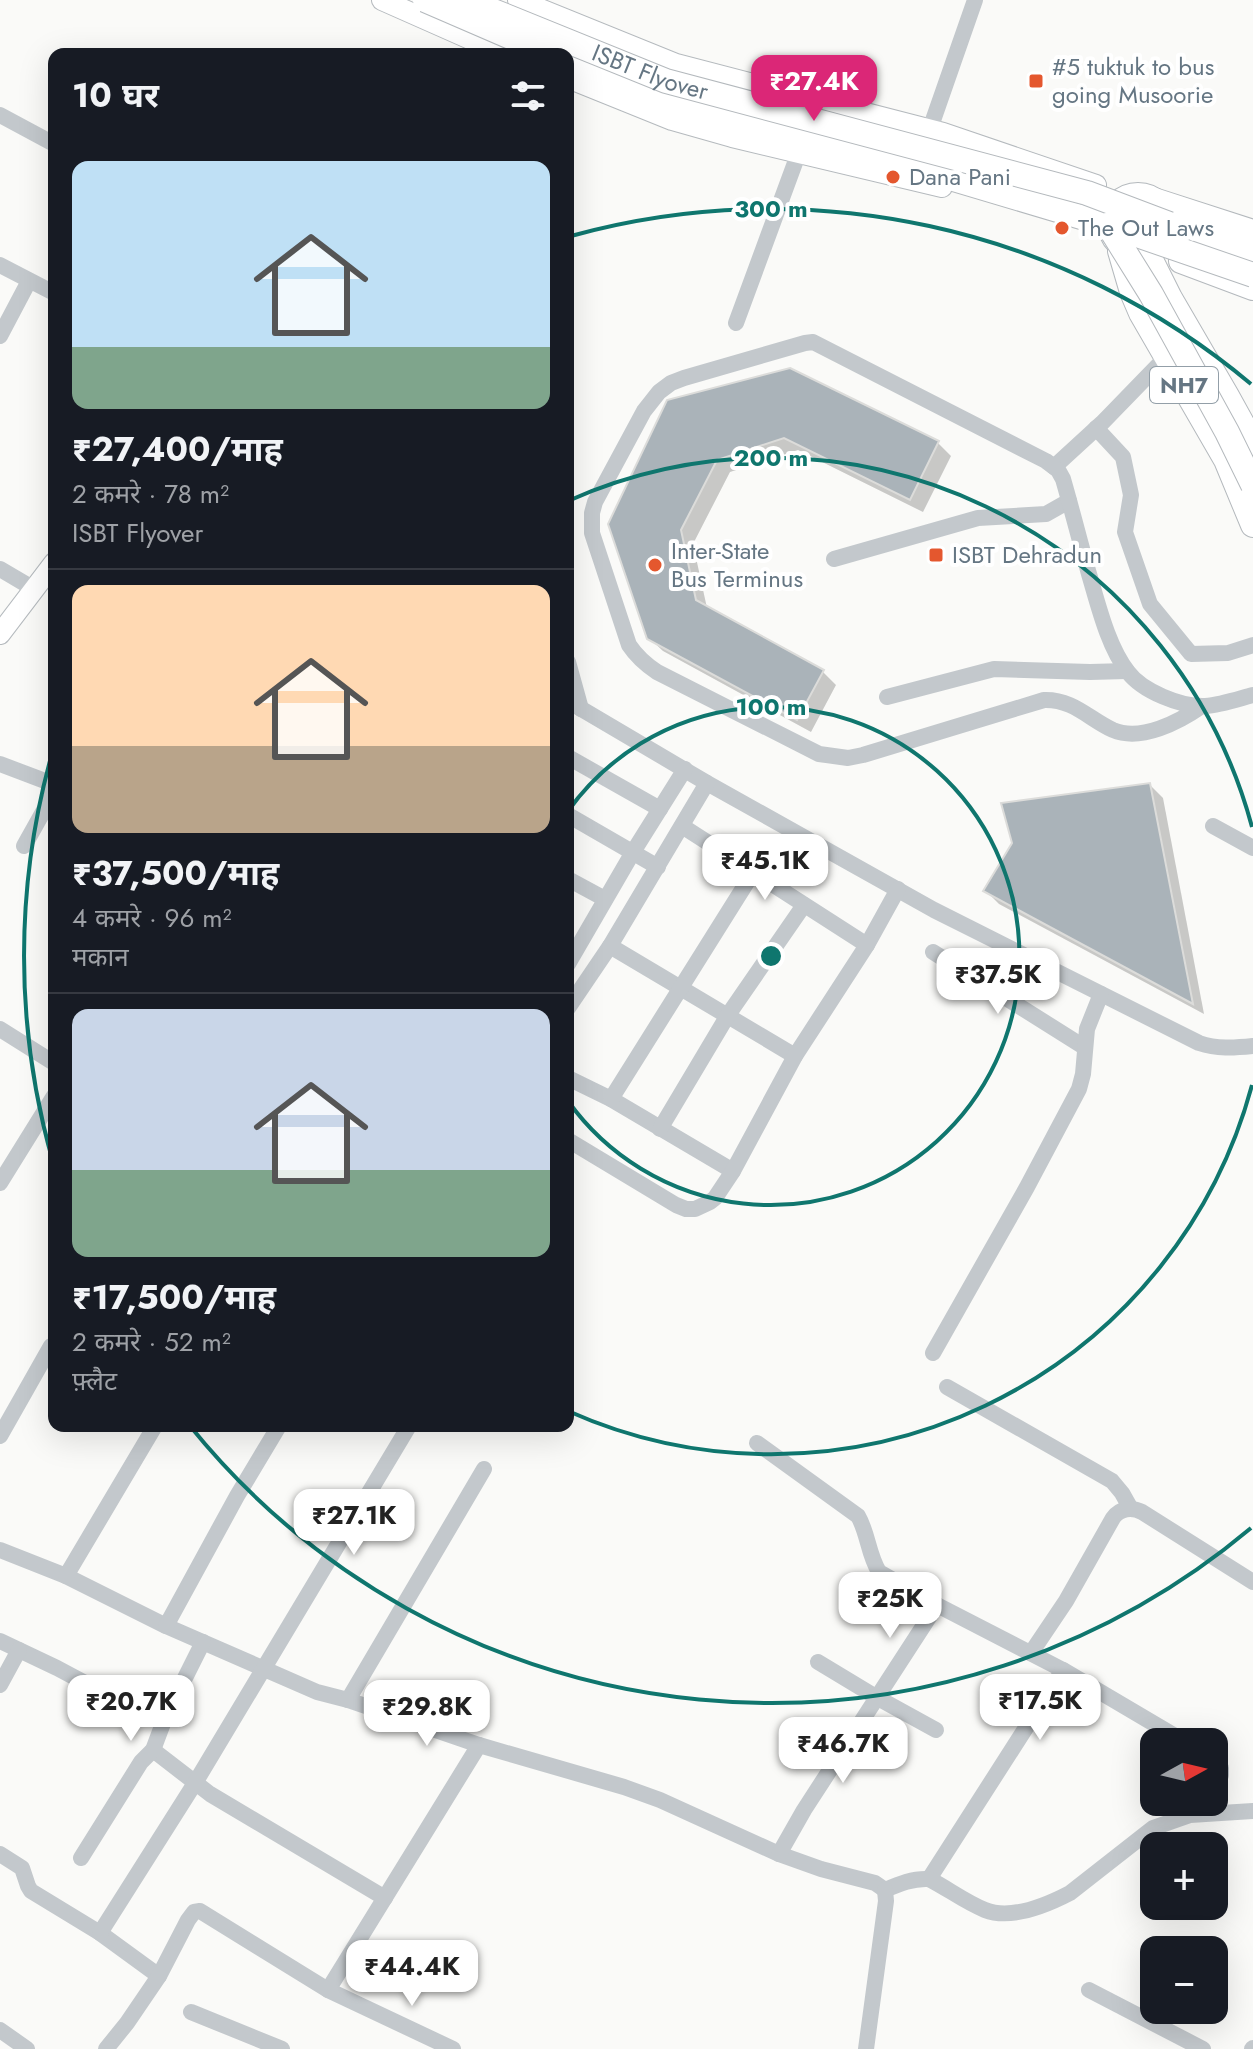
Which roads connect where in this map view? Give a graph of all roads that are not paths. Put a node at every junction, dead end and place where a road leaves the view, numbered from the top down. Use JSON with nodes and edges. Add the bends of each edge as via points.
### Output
{"nodes":[{"id":1,"x":382,"y":0,"type":"edge"},
{"id":2,"x":425,"y":0,"type":"edge"},
{"id":3,"x":466,"y":0,"type":"edge"},
{"id":4,"x":975,"y":0,"type":"edge"},
{"id":5,"x":519,"y":1,"type":"edge"},
{"id":6,"x":484,"y":48,"type":"edge"},
{"id":7,"x":495,"y":48,"type":"edge"},
{"id":8,"x":536,"y":48,"type":"edge"},
{"id":9,"x":574,"y":64,"type":"edge"},
{"id":10,"x":574,"y":80,"type":"edge"},
{"id":11,"x":0,"y":115,"type":"edge"},
{"id":12,"x":930,"y":129,"type":"junction"},
{"id":13,"x":48,"y":141,"type":"edge"},
{"id":14,"x":799,"y":152,"type":"junction"},
{"id":15,"x":1129,"y":196,"type":"junction"},
{"id":16,"x":1154,"y":200,"type":"junction"},
{"id":17,"x":1253,"y":232,"type":"edge"},
{"id":18,"x":1114,"y":236,"type":"junction"},
{"id":19,"x":1148,"y":250,"type":"junction"},
{"id":20,"x":1253,"y":252,"type":"edge"},
{"id":21,"x":0,"y":265,"type":"edge"},
{"id":22,"x":1253,"y":275,"type":"edge"},
{"id":23,"x":29,"y":281,"type":"junction"},
{"id":24,"x":1253,"y":288,"type":"edge"},
{"id":25,"x":48,"y":290,"type":"edge"},
{"id":26,"x":736,"y":323,"type":"dead end"},
{"id":27,"x":0,"y":336,"type":"edge"},
{"id":28,"x":1167,"y":356,"type":"junction"},
{"id":29,"x":1096,"y":428,"type":"junction"},
{"id":30,"x":1253,"y":443,"type":"edge"},
{"id":31,"x":1054,"y":467,"type":"junction"},
{"id":32,"x":1253,"y":485,"type":"edge"},
{"id":33,"x":1069,"y":501,"type":"junction"},
{"id":34,"x":1253,"y":525,"type":"edge"},
{"id":35,"x":834,"y":559,"type":"dead end"},
{"id":36,"x":0,"y":569,"type":"edge"},
{"id":37,"x":48,"y":571,"type":"edge"},
{"id":38,"x":34,"y":589,"type":"junction"},
{"id":39,"x":0,"y":634,"type":"edge"},
{"id":40,"x":1253,"y":645,"type":"edge"},
{"id":41,"x":1127,"y":671,"type":"junction"},
{"id":42,"x":1253,"y":695,"type":"edge"},
{"id":43,"x":887,"y":697,"type":"dead end"},
{"id":44,"x":575,"y":705,"type":"edge"},
{"id":45,"x":1202,"y":706,"type":"junction"},
{"id":46,"x":574,"y":760,"type":"edge"},
{"id":47,"x":0,"y":764,"type":"edge"},
{"id":48,"x":685,"y":769,"type":"junction"},
{"id":49,"x":707,"y":783,"type":"junction"},
{"id":50,"x":48,"y":784,"type":"edge"},
{"id":51,"x":48,"y":803,"type":"edge"},
{"id":52,"x":660,"y":809,"type":"junction"},
{"id":53,"x":574,"y":818,"type":"edge"},
{"id":54,"x":682,"y":826,"type":"junction"},
{"id":55,"x":1213,"y":826,"type":"dead end"},
{"id":56,"x":24,"y":846,"type":"dead end"},
{"id":57,"x":1253,"y":848,"type":"edge"},
{"id":58,"x":633,"y":852,"type":"junction"},
{"id":59,"x":658,"y":867,"type":"junction"},
{"id":60,"x":754,"y":871,"type":"junction"},
{"id":61,"x":574,"y":882,"type":"edge"},
{"id":62,"x":898,"y":889,"type":"junction"},
{"id":63,"x":605,"y":899,"type":"junction"},
{"id":64,"x":804,"y":905,"type":"junction"},
{"id":65,"x":867,"y":945,"type":"junction"},
{"id":66,"x":578,"y":947,"type":"junction"},
{"id":67,"x":605,"y":952,"type":"junction"},
{"id":68,"x":933,"y":952,"type":"dead end"},
{"id":69,"x":574,"y":954,"type":"edge"},
{"id":70,"x":682,"y":987,"type":"junction"},
{"id":71,"x":1101,"y":994,"type":"junction"},
{"id":72,"x":574,"y":999,"type":"edge"},
{"id":73,"x":728,"y":1015,"type":"junction"},
{"id":74,"x":0,"y":1029,"type":"edge"},
{"id":75,"x":1253,"y":1046,"type":"edge"},
{"id":76,"x":1084,"y":1047,"type":"junction"},
{"id":77,"x":795,"y":1056,"type":"junction"},
{"id":78,"x":48,"y":1059,"type":"edge"},
{"id":79,"x":574,"y":1081,"type":"edge"},
{"id":80,"x":611,"y":1099,"type":"junction"},
{"id":81,"x":48,"y":1106,"type":"edge"},
{"id":82,"x":660,"y":1129,"type":"junction"},
{"id":83,"x":574,"y":1144,"type":"edge"},
{"id":84,"x":733,"y":1171,"type":"junction"},
{"id":85,"x":0,"y":1183,"type":"edge"},
{"id":86,"x":48,"y":1351,"type":"edge"},
{"id":87,"x":933,"y":1353,"type":"dead end"},
{"id":88,"x":947,"y":1387,"type":"dead end"},
{"id":89,"x":151,"y":1432,"type":"edge"},
{"id":90,"x":275,"y":1432,"type":"edge"},
{"id":91,"x":405,"y":1432,"type":"edge"},
{"id":92,"x":0,"y":1436,"type":"edge"},
{"id":93,"x":757,"y":1443,"type":"dead end"},
{"id":94,"x":484,"y":1469,"type":"dead end"},
{"id":95,"x":1131,"y":1509,"type":"junction"},
{"id":96,"x":0,"y":1550,"type":"edge"},
{"id":97,"x":66,"y":1576,"type":"junction"},
{"id":98,"x":1253,"y":1582,"type":"edge"},
{"id":99,"x":937,"y":1605,"type":"junction"},
{"id":100,"x":166,"y":1626,"type":"junction"},
{"id":101,"x":0,"y":1641,"type":"edge"},
{"id":102,"x":203,"y":1642,"type":"junction"},
{"id":103,"x":19,"y":1650,"type":"junction"},
{"id":104,"x":1031,"y":1653,"type":"junction"},
{"id":105,"x":818,"y":1662,"type":"dead end"},
{"id":106,"x":265,"y":1668,"type":"junction"},
{"id":107,"x":1063,"y":1670,"type":"junction"},
{"id":108,"x":0,"y":1685,"type":"edge"},
{"id":109,"x":102,"y":1692,"type":"dead end"},
{"id":110,"x":876,"y":1697,"type":"junction"},
{"id":111,"x":348,"y":1700,"type":"junction"},
{"id":112,"x":1161,"y":1728,"type":"edge"},
{"id":113,"x":936,"y":1730,"type":"dead end"},
{"id":114,"x":479,"y":1745,"type":"junction"},
{"id":115,"x":153,"y":1750,"type":"junction"},
{"id":116,"x":195,"y":1783,"type":"junction"},
{"id":117,"x":1228,"y":1809,"type":"edge"},
{"id":118,"x":1253,"y":1811,"type":"edge"},
{"id":119,"x":1187,"y":1816,"type":"edge"},
{"id":120,"x":0,"y":1854,"type":"edge"},
{"id":121,"x":779,"y":1854,"type":"junction"},
{"id":122,"x":81,"y":1858,"type":"dead end"},
{"id":123,"x":929,"y":1879,"type":"junction"},
{"id":124,"x":885,"y":1890,"type":"junction"},
{"id":125,"x":385,"y":1898,"type":"junction"},
{"id":126,"x":100,"y":1933,"type":"junction"},
{"id":127,"x":159,"y":1976,"type":"junction"},
{"id":128,"x":328,"y":1990,"type":"junction"},
{"id":129,"x":1089,"y":1990,"type":"dead end"},
{"id":130,"x":191,"y":2012,"type":"dead end"},
{"id":131,"x":0,"y":2030,"type":"edge"},
{"id":132,"x":27,"y":2049,"type":"edge"},
{"id":133,"x":106,"y":2049,"type":"edge"},
{"id":134,"x":282,"y":2049,"type":"edge"},
{"id":135,"x":453,"y":2049,"type":"edge"},
{"id":136,"x":866,"y":2049,"type":"edge"},
{"id":137,"x":1203,"y":2049,"type":"edge"}],
"edges":[{"from":1,"to":6,"type":"main road"},
{"from":2,"to":8,"type":"highway","bridge":true},
{"from":3,"to":20,"type":"highway","name":"ISBT Flyover","bridge":true,"via":[[666,81],[1087,193]]},
{"from":4,"to":12,"type":"street"},
{"from":5,"to":7,"type":"main road"},
{"from":5,"to":12,"type":"main road","via":[[676,64]]},
{"from":9,"to":18,"type":"highway","name":"ISBT Flyover","via":[[664,102],[873,155]]},
{"from":10,"to":14,"type":"main road","via":[[672,120]]},
{"from":11,"to":13,"type":"street"},
{"from":12,"to":15,"type":"main road"},
{"from":14,"to":18,"type":"main road"},
{"from":14,"to":26,"type":"street"},
{"from":15,"to":16,"type":"highway"},
{"from":15,"to":18,"type":"highway","number":"NH7","via":[[1111,214]]},
{"from":16,"to":17,"type":"highway"},
{"from":16,"to":19,"type":"highway","via":[[1166,226]]},
{"from":18,"to":19,"type":"highway","via":[[1131,251]]},
{"from":18,"to":22,"type":"highway","name":"ISBT Flyover","bridge":true},
{"from":18,"to":28,"type":"highway","number":"NH7","via":[[1141,313]]},
{"from":18,"to":32,"type":"highway","bridge":true,"via":[[1151,294]]},
{"from":19,"to":24,"type":"highway"},
{"from":19,"to":30,"type":"highway","number":"NH7"},
{"from":21,"to":23,"type":"street"},
{"from":23,"to":25,"type":"street"},
{"from":23,"to":27,"type":"street"},
{"from":28,"to":29,"type":"street"},
{"from":28,"to":34,"type":"highway","number":"NH7","via":[[1226,460]]},
{"from":29,"to":31,"type":"street"},
{"from":29,"to":40,"type":"street","via":[[1123,457],[1131,495],[1125,532],[1150,604],[1191,654],[1228,653]]},
{"from":31,"to":33,"type":"street"},
{"from":31,"to":45,"type":"street","via":[[819,344],[805,343],[684,378],[659,392],[600,490],[592,533],[629,645],[644,664],[819,754],[863,755],[1044,700],[1071,704],[1120,732],[1161,727]]},
{"from":33,"to":35,"type":"street","via":[[1046,514],[978,518]]},
{"from":33,"to":41,"type":"street","via":[[1100,615]]},
{"from":36,"to":38,"type":"street"},
{"from":37,"to":38,"type":"main road"},
{"from":38,"to":39,"type":"main road"},
{"from":41,"to":43,"type":"street","via":[[994,669]]},
{"from":41,"to":45,"type":"street","via":[[1155,692]]},
{"from":42,"to":45,"type":"street"},
{"from":44,"to":48,"type":"street"},
{"from":46,"to":52,"type":"street"},
{"from":47,"to":50,"type":"street"},
{"from":48,"to":49,"type":"street"},
{"from":48,"to":52,"type":"street"},
{"from":49,"to":54,"type":"street"},
{"from":49,"to":62,"type":"street"},
{"from":51,"to":56,"type":"street"},
{"from":52,"to":58,"type":"street"},
{"from":53,"to":58,"type":"street"},
{"from":54,"to":59,"type":"street"},
{"from":54,"to":60,"type":"street"},
{"from":55,"to":57,"type":"street"},
{"from":58,"to":59,"type":"street"},
{"from":58,"to":63,"type":"street"},
{"from":59,"to":67,"type":"street"},
{"from":60,"to":64,"type":"street"},
{"from":60,"to":70,"type":"street"},
{"from":61,"to":63,"type":"street"},
{"from":62,"to":65,"type":"street"},
{"from":62,"to":71,"type":"street"},
{"from":63,"to":66,"type":"street"},
{"from":64,"to":65,"type":"street"},
{"from":64,"to":73,"type":"street"},
{"from":65,"to":77,"type":"street"},
{"from":66,"to":67,"type":"street"},
{"from":66,"to":69,"type":"street"},
{"from":67,"to":70,"type":"street"},
{"from":67,"to":72,"type":"street"},
{"from":68,"to":76,"type":"street"},
{"from":70,"to":73,"type":"street"},
{"from":70,"to":80,"type":"street"},
{"from":71,"to":75,"type":"street","via":[[1199,1043]]},
{"from":71,"to":76,"type":"street"},
{"from":73,"to":77,"type":"street"},
{"from":73,"to":82,"type":"street"},
{"from":74,"to":78,"type":"street"},
{"from":76,"to":87,"type":"street","via":[[1079,1089]]},
{"from":77,"to":84,"type":"street"},
{"from":79,"to":80,"type":"street"},
{"from":80,"to":82,"type":"street"},
{"from":81,"to":85,"type":"street"},
{"from":82,"to":84,"type":"street"},
{"from":83,"to":84,"type":"street","via":[[686,1209],[710,1202]]},
{"from":86,"to":92,"type":"street"},
{"from":88,"to":95,"type":"street","via":[[1112,1481]]},
{"from":89,"to":97,"type":"street"},
{"from":90,"to":100,"type":"street"},
{"from":91,"to":106,"type":"street"},
{"from":93,"to":99,"type":"street","via":[[858,1516],[879,1572]]},
{"from":94,"to":111,"type":"street"},
{"from":95,"to":98,"type":"street"},
{"from":95,"to":104,"type":"street","via":[[1117,1512]]},
{"from":96,"to":97,"type":"street"},
{"from":97,"to":100,"type":"street"},
{"from":99,"to":104,"type":"street"},
{"from":99,"to":110,"type":"street"},
{"from":100,"to":102,"type":"street"},
{"from":101,"to":103,"type":"street"},
{"from":102,"to":106,"type":"street"},
{"from":102,"to":115,"type":"street"},
{"from":103,"to":108,"type":"street"},
{"from":103,"to":109,"type":"street"},
{"from":104,"to":107,"type":"street"},
{"from":105,"to":110,"type":"street"},
{"from":106,"to":111,"type":"street"},
{"from":106,"to":116,"type":"street"},
{"from":107,"to":112,"type":"street"},
{"from":107,"to":123,"type":"street"},
{"from":110,"to":113,"type":"street"},
{"from":110,"to":121,"type":"street"},
{"from":111,"to":114,"type":"street"},
{"from":114,"to":121,"type":"street","via":[[648,1796]]},
{"from":114,"to":125,"type":"street"},
{"from":115,"to":116,"type":"street"},
{"from":115,"to":122,"type":"street"},
{"from":116,"to":125,"type":"street"},
{"from":116,"to":126,"type":"street"},
{"from":117,"to":118,"type":"street"},
{"from":119,"to":123,"type":"street","via":[[1153,1828],[1070,1893],[1026,1910],[985,1910]]},
{"from":120,"to":126,"type":"street","via":[[22,1868],[31,1891]]},
{"from":121,"to":124,"type":"street"},
{"from":123,"to":124,"type":"street"},
{"from":124,"to":136,"type":"street"},
{"from":125,"to":128,"type":"street"},
{"from":126,"to":127,"type":"street"},
{"from":127,"to":128,"type":"street","via":[[188,1920],[200,1911]]},
{"from":127,"to":133,"type":"street"},
{"from":128,"to":135,"type":"street"},
{"from":129,"to":137,"type":"street"},
{"from":130,"to":134,"type":"street"},
{"from":131,"to":132,"type":"street"}]}
